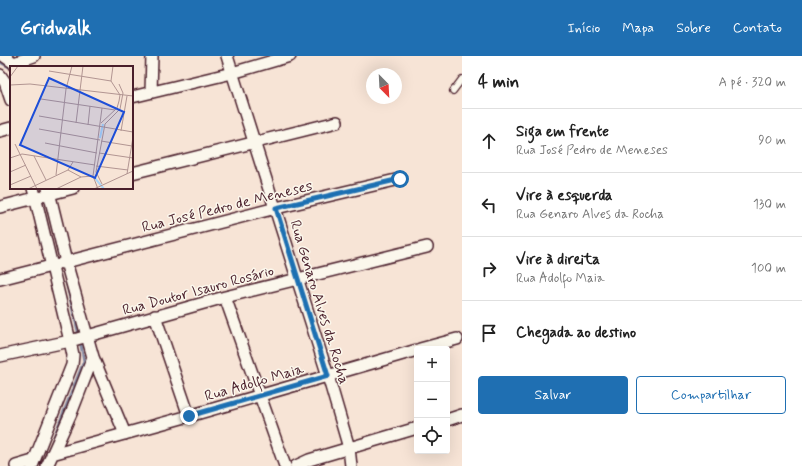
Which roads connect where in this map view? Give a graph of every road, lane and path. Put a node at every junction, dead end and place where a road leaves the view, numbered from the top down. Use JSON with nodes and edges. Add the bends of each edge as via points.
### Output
{"nodes":[{"id":1,"x":4,"y":56,"type":"edge"},
{"id":2,"x":34,"y":56,"type":"edge"},
{"id":3,"x":152,"y":56,"type":"edge"},
{"id":4,"x":227,"y":56,"type":"edge"},
{"id":5,"x":290,"y":56,"type":"edge"},
{"id":6,"x":15,"y":65,"type":"edge"},
{"id":7,"x":232,"y":73,"type":"junction"},
{"id":8,"x":0,"y":75,"type":"edge"},
{"id":9,"x":462,"y":79,"type":"edge"},
{"id":10,"x":453,"y":91,"type":"dead end"},
{"id":11,"x":151,"y":92,"type":"junction"},
{"id":12,"x":10,"y":97,"type":"edge"},
{"id":13,"x":133,"y":97,"type":"edge"},
{"id":14,"x":337,"y":122,"type":"dead end"},
{"id":15,"x":10,"y":128,"type":"edge"},
{"id":16,"x":0,"y":131,"type":"edge"},
{"id":17,"x":255,"y":143,"type":"junction"},
{"id":18,"x":133,"y":173,"type":"edge"},
{"id":19,"x":400,"y":179,"type":"dead end"},
{"id":20,"x":67,"y":189,"type":"edge"},
{"id":21,"x":42,"y":193,"type":"edge"},
{"id":22,"x":0,"y":207,"type":"edge"},
{"id":23,"x":276,"y":208,"type":"junction"},
{"id":24,"x":427,"y":247,"type":"dead end"},
{"id":25,"x":59,"y":264,"type":"junction"},
{"id":26,"x":0,"y":279,"type":"edge"},
{"id":27,"x":297,"y":279,"type":"junction"},
{"id":28,"x":225,"y":297,"type":"junction"},
{"id":29,"x":155,"y":316,"type":"junction"},
{"id":30,"x":79,"y":338,"type":"junction"},
{"id":31,"x":456,"y":338,"type":"dead end"},
{"id":32,"x":430,"y":346,"type":"edge"},
{"id":33,"x":414,"y":351,"type":"edge"},
{"id":34,"x":0,"y":356,"type":"edge"},
{"id":35,"x":93,"y":357,"type":"junction"},
{"id":36,"x":328,"y":376,"type":"junction"},
{"id":37,"x":259,"y":396,"type":"junction"},
{"id":38,"x":462,"y":415,"type":"edge"},
{"id":39,"x":189,"y":416,"type":"junction"},
{"id":40,"x":450,"y":419,"type":"edge"},
{"id":41,"x":414,"y":429,"type":"edge"},
{"id":42,"x":125,"y":434,"type":"junction"},
{"id":43,"x":349,"y":448,"type":"junction"},
{"id":44,"x":52,"y":454,"type":"junction"},
{"id":45,"x":33,"y":464,"type":"edge"},
{"id":46,"x":16,"y":466,"type":"edge"},
{"id":47,"x":48,"y":466,"type":"edge"},
{"id":48,"x":284,"y":466,"type":"edge"},
{"id":49,"x":296,"y":466,"type":"edge"},
{"id":50,"x":351,"y":466,"type":"edge"}],
"edges":[{"from":1,"to":6,"type":"street"},
{"from":2,"to":6,"type":"street"},
{"from":3,"to":11,"type":"street"},
{"from":4,"to":7,"type":"street","name":"Rua Genaro Alves da Rocha"},
{"from":5,"to":7,"type":"street"},
{"from":7,"to":11,"type":"street"},
{"from":7,"to":17,"type":"street","name":"Rua Genaro Alves da Rocha"},
{"from":8,"to":12,"type":"street"},
{"from":9,"to":10,"type":"lane"},
{"from":11,"to":13,"type":"street"},
{"from":14,"to":17,"type":"street"},
{"from":15,"to":16,"type":"street"},
{"from":17,"to":18,"type":"street"},
{"from":17,"to":23,"type":"street","name":"Rua Genaro Alves da Rocha"},
{"from":19,"to":23,"type":"street","name":"Rua José Pedro de Meneses"},
{"from":20,"to":21,"type":"street"},
{"from":21,"to":22,"type":"street"},
{"from":21,"to":25,"type":"street"},
{"from":21,"to":25,"type":"street"},
{"from":23,"to":25,"type":"street","name":"Rua José Pedro de Meneses"},
{"from":23,"to":27,"type":"street","name":"Rua Genaro Alves da Rocha"},
{"from":24,"to":27,"type":"street","name":"Rua Doutor Isauro Rosário"},
{"from":25,"to":26,"type":"street","name":"Rua José Pedro de Meneses"},
{"from":25,"to":30,"type":"street"},
{"from":25,"to":30,"type":"street"},
{"from":27,"to":28,"type":"street","name":"Rua Doutor Isauro Rosário"},
{"from":27,"to":36,"type":"street","name":"Rua Genaro Alves da Rocha"},
{"from":28,"to":29,"type":"street","name":"Rua Doutor Isauro Rosário"},
{"from":28,"to":37,"type":"street"},
{"from":29,"to":30,"type":"street","name":"Rua Doutor Isauro Rosário"},
{"from":29,"to":39,"type":"street"},
{"from":30,"to":34,"type":"street","name":"Rua Doutor Isauro Rosário"},
{"from":30,"to":35,"type":"street"},
{"from":30,"to":45,"type":"street","via":[[72,364]]},
{"from":31,"to":32,"type":"street"},
{"from":33,"to":36,"type":"street","name":"Rua Adolfo Maia"},
{"from":35,"to":42,"type":"street"},
{"from":35,"to":44,"type":"street"},
{"from":36,"to":37,"type":"street","name":"Rua Adolfo Maia"},
{"from":36,"to":43,"type":"street","name":"Rua Genaro Alves da Rocha"},
{"from":37,"to":39,"type":"street","name":"Rua Adolfo Maia"},
{"from":37,"to":48,"type":"street"},
{"from":38,"to":40,"type":"street"},
{"from":39,"to":42,"type":"street","name":"Rua Adolfo Maia"},
{"from":41,"to":43,"type":"street"},
{"from":42,"to":44,"type":"street","name":"Rua Adolfo Maia"},
{"from":43,"to":49,"type":"street"},
{"from":43,"to":50,"type":"street","name":"Rua Genaro Alves da Rocha"},
{"from":44,"to":47,"type":"street"},
{"from":45,"to":46,"type":"street"}]}
